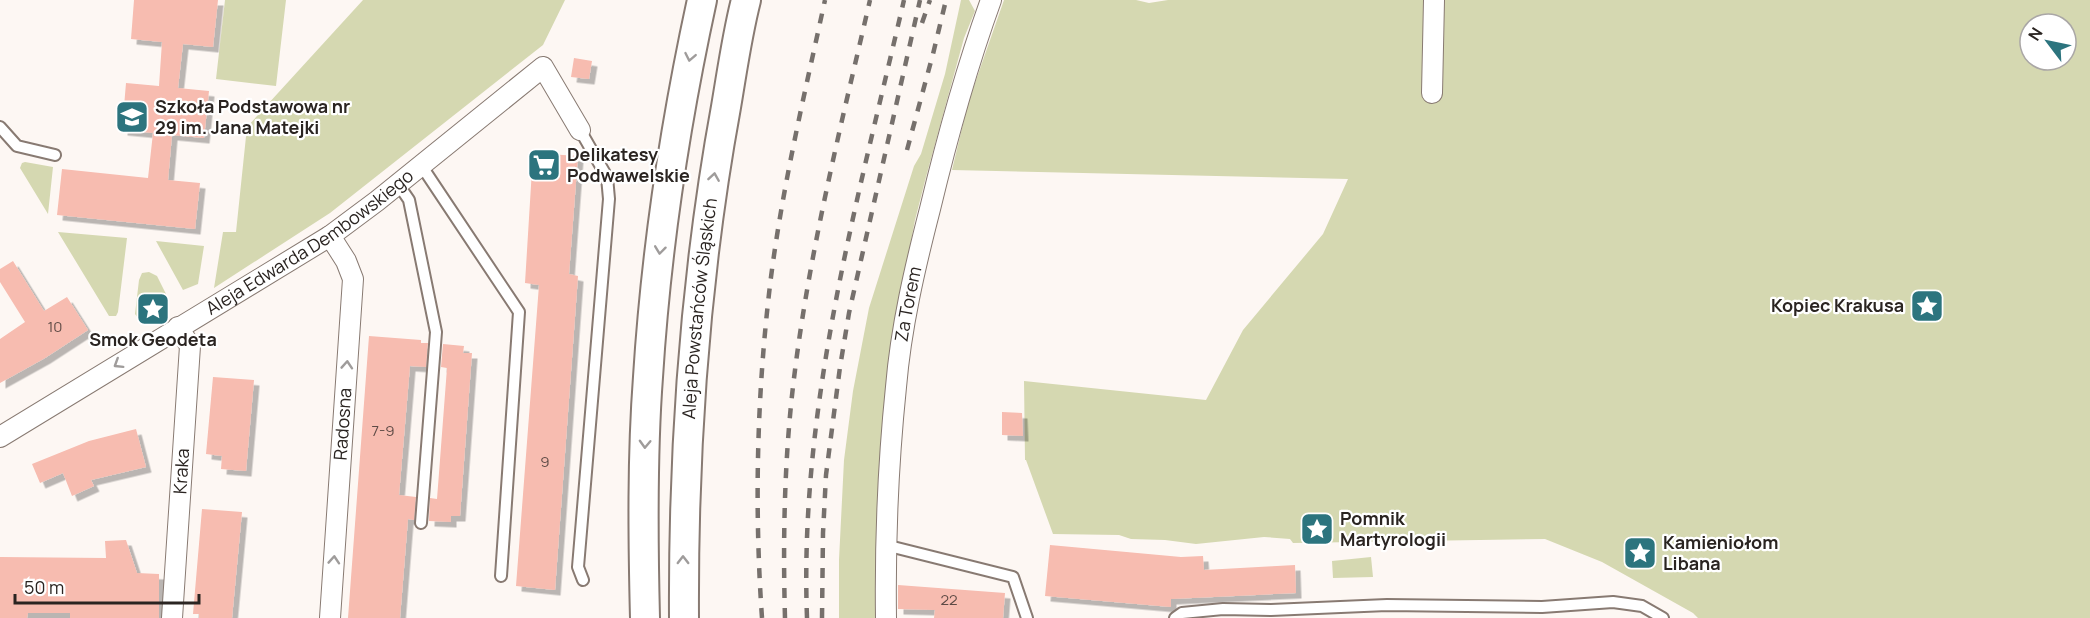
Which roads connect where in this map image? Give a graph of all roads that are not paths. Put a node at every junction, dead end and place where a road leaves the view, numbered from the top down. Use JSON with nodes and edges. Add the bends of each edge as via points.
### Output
{"nodes":[{"id":1,"x":702,"y":0,"type":"edge"},
{"id":2,"x":746,"y":0,"type":"edge"},
{"id":3,"x":991,"y":0,"type":"edge"},
{"id":4,"x":1434,"y":0,"type":"edge"},
{"id":5,"x":1432,"y":93,"type":"dead end"},
{"id":6,"x":0,"y":127,"type":"edge"},
{"id":7,"x":580,"y":130,"type":"joint"},
{"id":8,"x":55,"y":155,"type":"dead end"},
{"id":9,"x":421,"y":165,"type":"junction"},
{"id":10,"x":398,"y":184,"type":"junction"},
{"id":11,"x":330,"y":236,"type":"junction"},
{"id":12,"x":178,"y":327,"type":"junction"},
{"id":13,"x":0,"y":437,"type":"edge"},
{"id":14,"x":421,"y":523,"type":"dead end"},
{"id":15,"x":885,"y":545,"type":"junction"},
{"id":16,"x":501,"y":576,"type":"dead end"},
{"id":17,"x":583,"y":580,"type":"dead end"},
{"id":18,"x":172,"y":618,"type":"edge"},
{"id":19,"x":330,"y":618,"type":"edge"},
{"id":20,"x":645,"y":618,"type":"edge"},
{"id":21,"x":684,"y":618,"type":"edge"},
{"id":22,"x":886,"y":618,"type":"edge"},
{"id":23,"x":1027,"y":618,"type":"edge"},
{"id":24,"x":1175,"y":618,"type":"edge"},
{"id":25,"x":1663,"y":618,"type":"edge"}],
"edges":[{"from":1,"to":20,"type":"main road","one_way":true,"via":[[671,166],[652,316],[644,464]]},
{"from":21,"to":2,"type":"main road","name":"Aleja Powstańców Śląskich","one_way":true,"via":[[686,472],[696,314],[717,154]]},
{"from":3,"to":15,"type":"street","name":"Za Torem","via":[[968,63],[912,281],[896,386]]},
{"from":4,"to":5,"type":"street"},
{"from":6,"to":8,"type":"lane","via":[[17,146]]},
{"from":7,"to":9,"type":"street","name":"Aleja Edwarda Dembowskiego","via":[[543,67]]},
{"from":7,"to":17,"type":"lane","via":[[607,177],[609,199],[578,567]]},
{"from":9,"to":10,"type":"street","name":"Aleja Edwarda Dembowskiego"},
{"from":9,"to":16,"type":"lane","via":[[519,312]]},
{"from":10,"to":11,"type":"street","name":"Aleja Edwarda Dembowskiego"},
{"from":10,"to":14,"type":"lane","via":[[409,200],[436,332]]},
{"from":11,"to":12,"type":"street","name":"Aleja Edwarda Dembowskiego"},
{"from":19,"to":11,"type":"street","name":"Radosna","one_way":true,"via":[[353,279]]},
{"from":12,"to":13,"type":"street","name":"Aleja Edwarda Dembowskiego","one_way":true},
{"from":12,"to":18,"type":"street","name":"Kraka","via":[[190,346]]},
{"from":15,"to":22,"type":"street","name":"Za Torem"},
{"from":15,"to":23,"type":"lane","via":[[1013,577]]},
{"from":24,"to":25,"type":"lane","via":[[1182,613],[1224,609],[1542,607],[1613,602],[1642,606]]}]}
